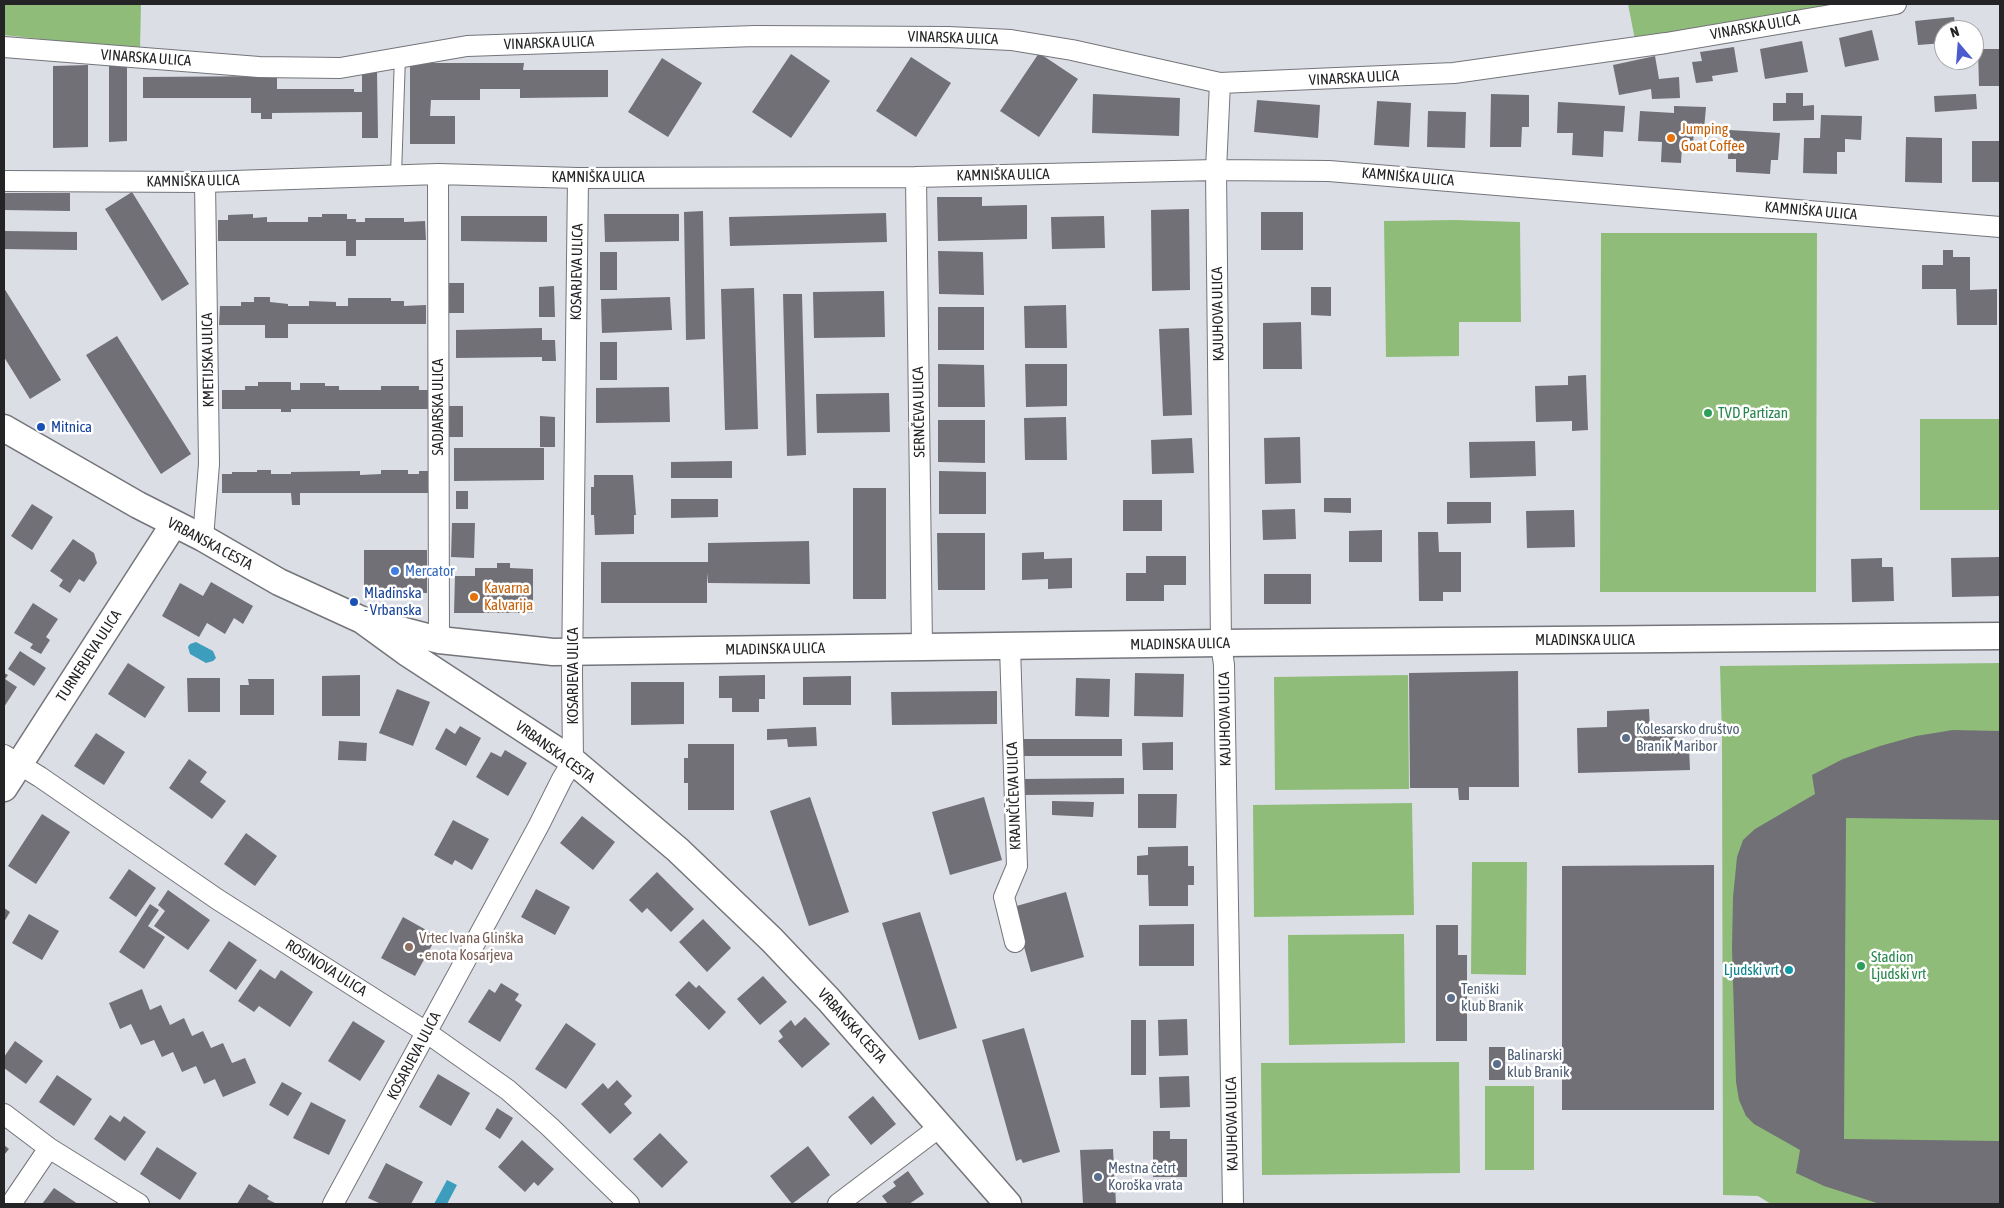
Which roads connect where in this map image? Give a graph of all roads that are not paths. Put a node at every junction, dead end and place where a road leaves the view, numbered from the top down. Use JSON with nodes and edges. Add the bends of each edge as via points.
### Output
{"nodes":[{"id":1,"x":1896,"y":4,"type":"edge"},
{"id":2,"x":4,"y":47,"type":"edge"},
{"id":3,"x":400,"y":56,"type":"junction"},
{"id":4,"x":1220,"y":83,"type":"junction"},
{"id":5,"x":1216,"y":170,"type":"junction"},
{"id":6,"x":438,"y":174,"type":"junction"},
{"id":7,"x":396,"y":175,"type":"junction"},
{"id":8,"x":916,"y":177,"type":"junction"},
{"id":9,"x":578,"y":178,"type":"junction"},
{"id":10,"x":4,"y":181,"type":"edge"},
{"id":11,"x":205,"y":182,"type":"junction"},
{"id":12,"x":2000,"y":227,"type":"edge"},
{"id":13,"x":4,"y":428,"type":"edge"},
{"id":14,"x":174,"y":524,"type":"junction"},
{"id":15,"x":203,"y":538,"type":"junction"},
{"id":16,"x":362,"y":620,"type":"junction"},
{"id":17,"x":2000,"y":636,"type":"edge"},
{"id":18,"x":439,"y":640,"type":"junction"},
{"id":19,"x":1222,"y":643,"type":"junction"},
{"id":20,"x":1010,"y":646,"type":"junction"},
{"id":21,"x":922,"y":647,"type":"junction"},
{"id":22,"x":573,"y":652,"type":"junction"},
{"id":23,"x":12,"y":760,"type":"edge"},
{"id":24,"x":573,"y":761,"type":"junction"},
{"id":25,"x":4,"y":788,"type":"edge"},
{"id":26,"x":1015,"y":942,"type":"dead end"},
{"id":27,"x":426,"y":1032,"type":"junction"},
{"id":28,"x":4,"y":1114,"type":"edge"},
{"id":29,"x":941,"y":1126,"type":"junction"},
{"id":30,"x":49,"y":1148,"type":"junction"},
{"id":31,"x":11,"y":1204,"type":"edge"},
{"id":32,"x":139,"y":1204,"type":"edge"},
{"id":33,"x":333,"y":1204,"type":"edge"},
{"id":34,"x":629,"y":1204,"type":"edge"},
{"id":35,"x":838,"y":1204,"type":"edge"},
{"id":36,"x":1008,"y":1204,"type":"edge"},
{"id":37,"x":1234,"y":1204,"type":"edge"}],
"edges":[{"from":1,"to":4,"type":"street","name":"VINARSKA ULICA","via":[[1648,46],[1454,73]]},
{"from":2,"to":3,"type":"street","name":"VINARSKA ULICA","via":[[259,67],[340,68]]},
{"from":3,"to":4,"type":"street","name":"VINARSKA ULICA","via":[[476,45],[754,36],[948,37],[1011,40],[1072,50]]},
{"from":3,"to":7,"type":"lane"},
{"from":4,"to":5,"type":"street","name":"KAJUHOVA ULICA"},
{"from":5,"to":8,"type":"street","name":"KAMNIŠKA ULICA"},
{"from":5,"to":12,"type":"street","name":"KAMNIŠKA ULICA","via":[[1328,171]]},
{"from":5,"to":19,"type":"street","name":"KAJUHOVA ULICA"},
{"from":6,"to":7,"type":"street","name":"KAMNIŠKA ULICA"},
{"from":6,"to":9,"type":"street","name":"KAMNIŠKA ULICA"},
{"from":6,"to":18,"type":"street","name":"SADJARSKA ULICA"},
{"from":7,"to":11,"type":"street","name":"KAMNIŠKA ULICA"},
{"from":8,"to":9,"type":"street","name":"KAMNIŠKA ULICA"},
{"from":8,"to":21,"type":"street","name":"SERNČEVA ULICA"},
{"from":9,"to":22,"type":"street","name":"KOSARJEVA ULICA"},
{"from":10,"to":11,"type":"street","name":"KAMNIŠKA ULICA"},
{"from":11,"to":15,"type":"street","name":"KMETIJSKA ULICA","via":[[209,464]]},
{"from":13,"to":14,"type":"street","name":"VRBANSKA CESTA"},
{"from":14,"to":15,"type":"street","name":"VRBANSKA CESTA"},
{"from":14,"to":23,"type":"street","name":"TURNERJEVA ULICA"},
{"from":15,"to":16,"type":"street","name":"VRBANSKA CESTA","via":[[279,582]]},
{"from":16,"to":18,"type":"street","name":"MLADINSKA ULICA"},
{"from":16,"to":24,"type":"street","name":"VRBANSKA CESTA"},
{"from":17,"to":19,"type":"street","name":"MLADINSKA ULICA"},
{"from":18,"to":22,"type":"street","name":"MLADINSKA ULICA"},
{"from":19,"to":20,"type":"street","name":"MLADINSKA ULICA"},
{"from":19,"to":37,"type":"street","name":"KAJUHOVA ULICA"},
{"from":20,"to":21,"type":"street","name":"MLADINSKA ULICA"},
{"from":20,"to":26,"type":"street","name":"KRAJNČIČEVA ULICA","via":[[1017,866],[1004,897]]},
{"from":21,"to":22,"type":"street","name":"MLADINSKA ULICA"},
{"from":22,"to":24,"type":"street","name":"KOSARJEVA ULICA"},
{"from":23,"to":25,"type":"street","name":"TURNERJEVA ULICA"},
{"from":23,"to":27,"type":"street","name":"ROSINOVA ULICA","via":[[217,899]]},
{"from":24,"to":27,"type":"street","name":"KOSARJEVA ULICA"},
{"from":24,"to":29,"type":"street","name":"VRBANSKA CESTA","via":[[678,850],[772,940]]},
{"from":27,"to":33,"type":"street","name":"KOSARJEVA ULICA"},
{"from":27,"to":34,"type":"street","name":"ROSINOVA ULICA","via":[[508,1090]]},
{"from":28,"to":30,"type":"street"},
{"from":29,"to":35,"type":"street"},
{"from":29,"to":36,"type":"street","name":"VRBANSKA CESTA"},
{"from":30,"to":31,"type":"street"},
{"from":30,"to":32,"type":"street"}]}
